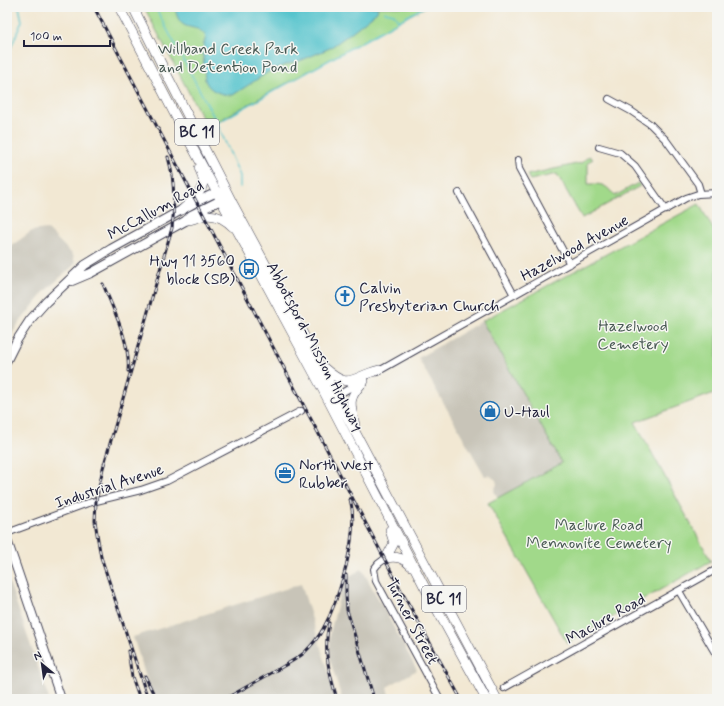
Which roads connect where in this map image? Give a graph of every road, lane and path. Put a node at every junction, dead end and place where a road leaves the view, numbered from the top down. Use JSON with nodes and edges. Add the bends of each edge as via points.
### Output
{"nodes":[{"id":1,"x":119,"y":7,"type":"edge"},
{"id":2,"x":126,"y":7,"type":"edge"},
{"id":3,"x":133,"y":7,"type":"edge"},
{"id":4,"x":166,"y":73,"type":"junction"},
{"id":5,"x":155,"y":76,"type":"junction"},
{"id":6,"x":609,"y":98,"type":"dead end"},
{"id":7,"x":599,"y":147,"type":"dead end"},
{"id":8,"x":518,"y":160,"type":"dead end"},
{"id":9,"x":459,"y":193,"type":"dead end"},
{"id":10,"x":717,"y":193,"type":"edge"},
{"id":11,"x":221,"y":194,"type":"junction"},
{"id":12,"x":701,"y":194,"type":"junction"},
{"id":13,"x":182,"y":210,"type":"junction"},
{"id":14,"x":666,"y":210,"type":"junction"},
{"id":15,"x":187,"y":220,"type":"junction"},
{"id":16,"x":240,"y":235,"type":"junction"},
{"id":17,"x":570,"y":264,"type":"junction"},
{"id":18,"x":66,"y":284,"type":"junction"},
{"id":19,"x":514,"y":295,"type":"junction"},
{"id":20,"x":7,"y":360,"type":"edge"},
{"id":21,"x":318,"y":363,"type":"junction"},
{"id":22,"x":379,"y":370,"type":"junction"},
{"id":23,"x":364,"y":381,"type":"junction"},
{"id":24,"x":323,"y":390,"type":"junction"},
{"id":25,"x":336,"y":396,"type":"junction"},
{"id":26,"x":301,"y":411,"type":"dead end"},
{"id":27,"x":357,"y":435,"type":"junction"},
{"id":28,"x":347,"y":436,"type":"junction"},
{"id":29,"x":7,"y":533,"type":"edge"},
{"id":30,"x":7,"y":540,"type":"edge"},
{"id":31,"x":386,"y":558,"type":"junction"},
{"id":32,"x":717,"y":569,"type":"edge"},
{"id":33,"x":423,"y":584,"type":"junction"},
{"id":34,"x":679,"y":591,"type":"junction"},
{"id":35,"x":717,"y":656,"type":"edge"},
{"id":36,"x":504,"y":688,"type":"dead end"},
{"id":37,"x":61,"y":699,"type":"edge"},
{"id":38,"x":440,"y":699,"type":"edge"},
{"id":39,"x":486,"y":699,"type":"edge"},
{"id":40,"x":497,"y":699,"type":"edge"}],
"edges":[{"from":1,"to":5,"type":"highway","name":"Abbotsford-Mission Highway","number":"BC 11"},
{"from":2,"to":4,"type":"highway","via":[[149,50]]},
{"from":3,"to":4,"type":"highway","name":"Abbotsford-Mission Highway","number":"BC 11"},
{"from":4,"to":11,"type":"highway","name":"Abbotsford-Mission Highway","number":"BC 11"},
{"from":5,"to":11,"type":"highway","name":"Abbotsford-Mission Highway","number":"BC 11"},
{"from":5,"to":13,"type":"highway","via":[[203,179],[203,185],[194,199]]},
{"from":6,"to":12,"type":"street","via":[[650,124],[666,140],[698,184]]},
{"from":7,"to":14,"type":"street","via":[[620,153],[635,166]]},
{"from":8,"to":17,"type":"street","via":[[519,170]]},
{"from":9,"to":19,"type":"street"},
{"from":10,"to":12,"type":"street","name":"Hazelwood Avenue"},
{"from":11,"to":13,"type":"main road","name":"McCallum Road"},
{"from":11,"to":15,"type":"main road","name":"McCallum Road"},
{"from":11,"to":16,"type":"highway","name":"Abbotsford-Mission Highway","number":"BC 11"},
{"from":11,"to":21,"type":"highway","name":"Abbotsford-Mission Highway","number":"BC 11"},
{"from":12,"to":14,"type":"street","name":"Hazelwood Avenue","via":[[686,198]]},
{"from":13,"to":18,"type":"main road","name":"McCallum Road","via":[[85,265]]},
{"from":14,"to":17,"type":"street","name":"Hazelwood Avenue"},
{"from":15,"to":16,"type":"highway","via":[[216,216],[230,224]]},
{"from":15,"to":18,"type":"main road","name":"McCallum Road"},
{"from":16,"to":24,"type":"highway","name":"Abbotsford-Mission Highway","number":"BC 11"},
{"from":17,"to":19,"type":"street","name":"Hazelwood Avenue"},
{"from":18,"to":20,"type":"main road","name":"McCallum Road","via":[[30,320]]},
{"from":19,"to":22,"type":"street","name":"Hazelwood Avenue"},
{"from":21,"to":22,"type":"highway","via":[[340,380],[348,381]]},
{"from":21,"to":25,"type":"highway","name":"Abbotsford-Mission Highway","number":"BC 11"},
{"from":22,"to":23,"type":"street","name":"Hazelwood Avenue"},
{"from":23,"to":25,"type":"street","name":"Hazelwood Avenue"},
{"from":23,"to":27,"type":"highway","via":[[351,401]]},
{"from":24,"to":25,"type":"highway"},
{"from":24,"to":28,"type":"highway","name":"Abbotsford-Mission Highway","number":"BC 11"},
{"from":25,"to":27,"type":"highway","name":"Abbotsford-Mission Highway","number":"BC 11"},
{"from":26,"to":29,"type":"street","name":"Industrial Avenue","via":[[168,481],[88,504]]},
{"from":27,"to":40,"type":"highway","name":"Abbotsford-Mission Highway","number":"BC 11"},
{"from":28,"to":31,"type":"highway","via":[[348,448],[354,462],[393,538],[394,543]]},
{"from":28,"to":33,"type":"highway","name":"Abbotsford-Mission Highway","number":"BC 11"},
{"from":30,"to":37,"type":"main road"},
{"from":31,"to":33,"type":"highway","via":[[407,561]]},
{"from":31,"to":38,"type":"street","name":"Turner Street","via":[[374,570],[376,580]]},
{"from":32,"to":34,"type":"street","name":"Maclure Road"},
{"from":33,"to":39,"type":"highway","name":"Abbotsford-Mission Highway","number":"BC 11"},
{"from":34,"to":35,"type":"street"},
{"from":34,"to":36,"type":"street","name":"Maclure Road"}]}
